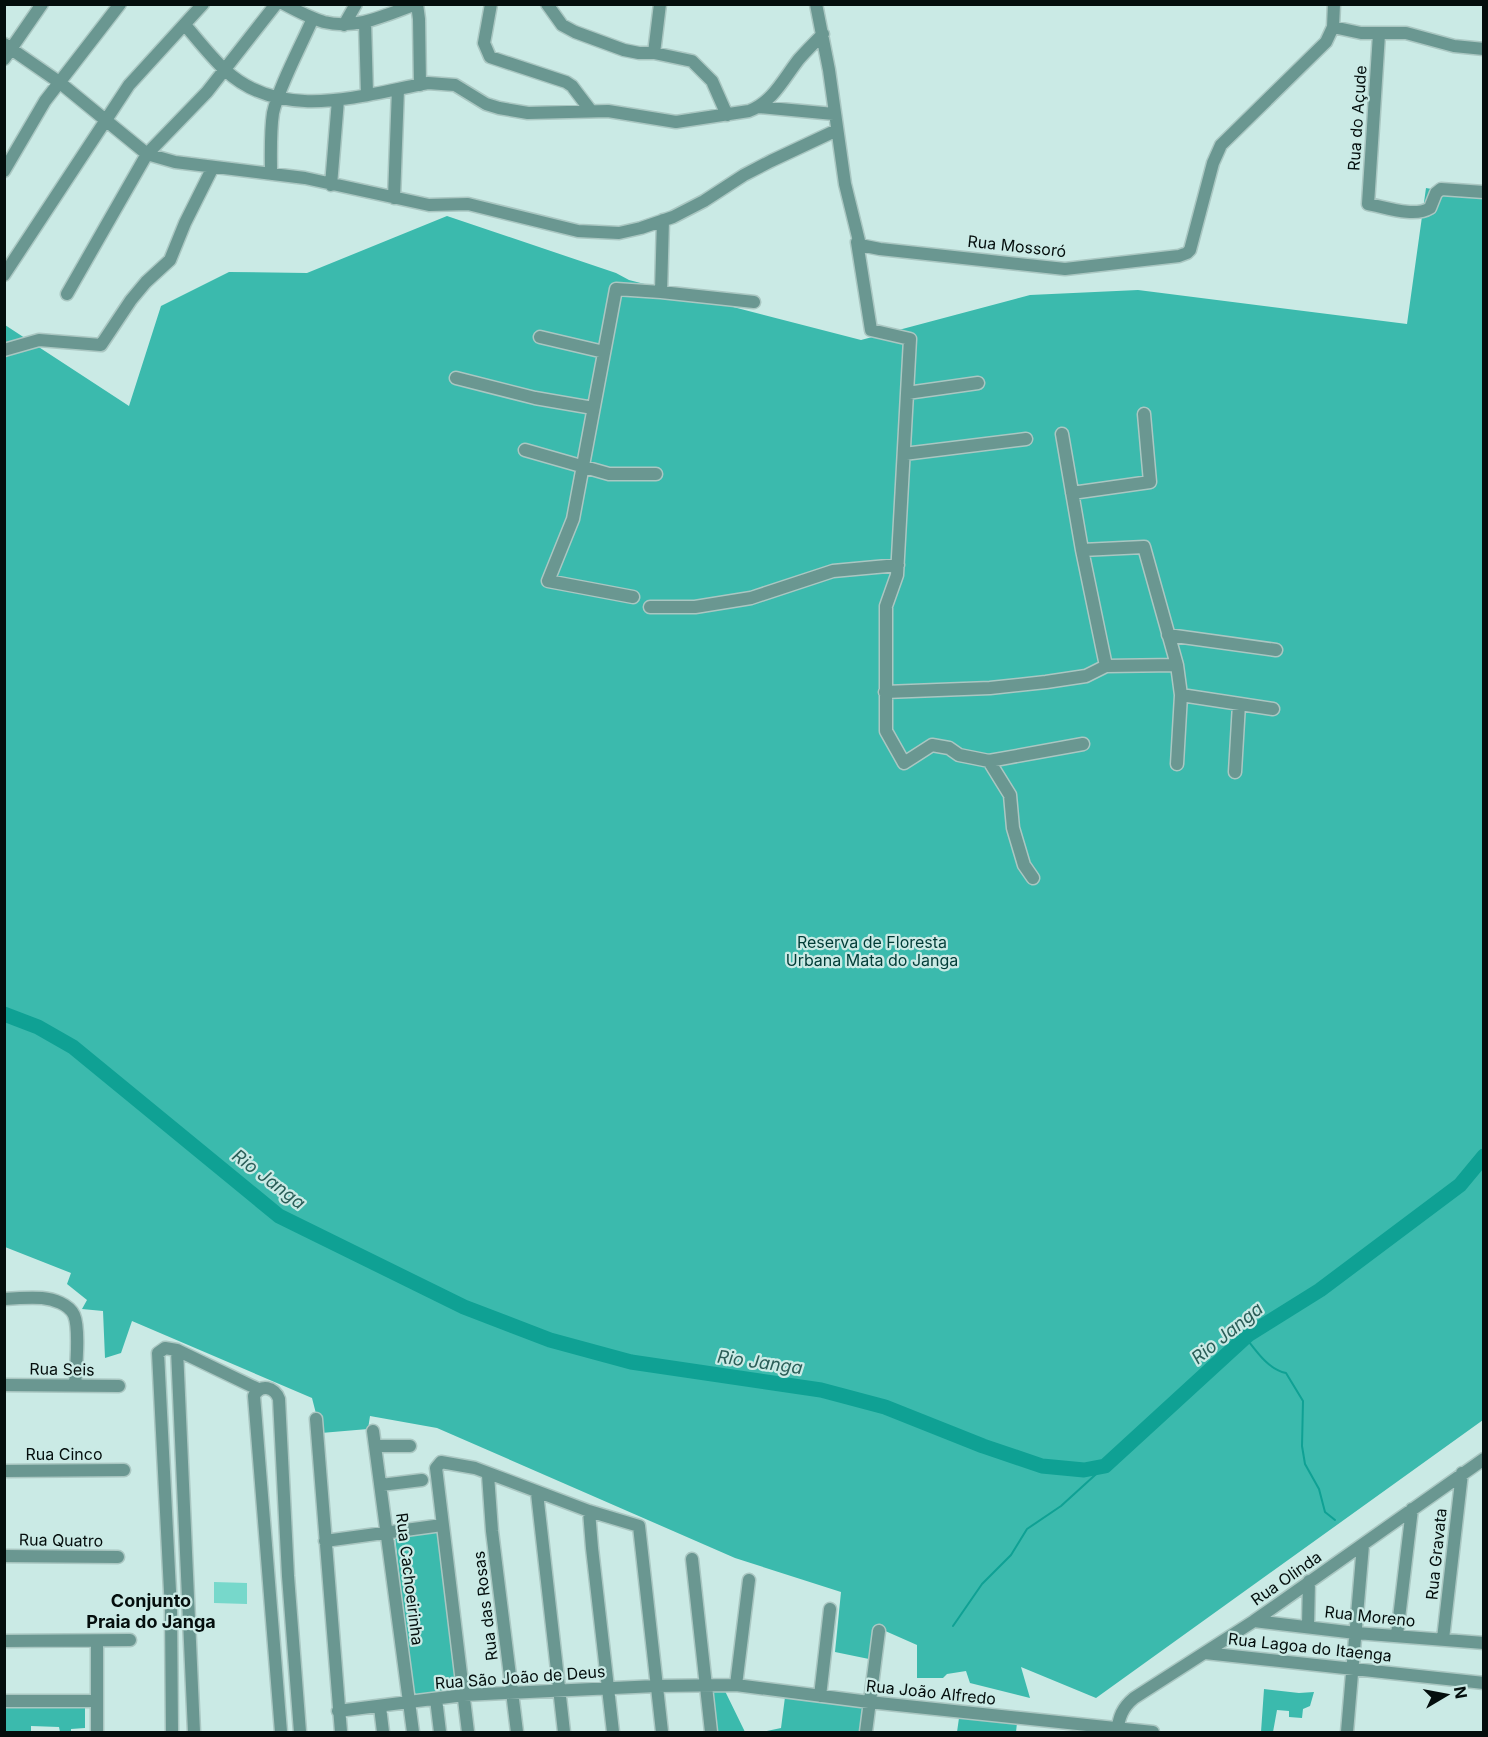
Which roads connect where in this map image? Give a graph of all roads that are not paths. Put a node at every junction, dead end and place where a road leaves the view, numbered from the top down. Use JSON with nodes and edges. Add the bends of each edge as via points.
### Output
{"nodes":[{"id":1,"x":42,"y":4,"type":"edge"},
{"id":2,"x":120,"y":4,"type":"edge"},
{"id":3,"x":203,"y":4,"type":"edge"},
{"id":4,"x":276,"y":4,"type":"edge"},
{"id":5,"x":284,"y":4,"type":"edge"},
{"id":6,"x":356,"y":4,"type":"edge"},
{"id":7,"x":417,"y":4,"type":"edge"},
{"id":8,"x":491,"y":4,"type":"edge"},
{"id":9,"x":547,"y":4,"type":"edge"},
{"id":10,"x":660,"y":4,"type":"edge"},
{"id":11,"x":816,"y":4,"type":"edge"},
{"id":12,"x":1334,"y":4,"type":"edge"},
{"id":13,"x":313,"y":18,"type":"junction"},
{"id":14,"x":365,"y":22,"type":"junction"},
{"id":15,"x":185,"y":25,"type":"junction"},
{"id":16,"x":344,"y":25,"type":"junction"},
{"id":17,"x":1333,"y":27,"type":"junction"},
{"id":18,"x":823,"y":34,"type":"junction"},
{"id":19,"x":1379,"y":34,"type":"junction"},
{"id":20,"x":1484,"y":50,"type":"edge"},
{"id":21,"x":7,"y":51,"type":"edge"},
{"id":22,"x":654,"y":53,"type":"junction"},
{"id":23,"x":225,"y":71,"type":"junction"},
{"id":24,"x":59,"y":82,"type":"junction"},
{"id":25,"x":420,"y":85,"type":"junction"},
{"id":26,"x":398,"y":89,"type":"junction"},
{"id":27,"x":367,"y":94,"type":"junction"},
{"id":28,"x":278,"y":98,"type":"junction"},
{"id":29,"x":338,"y":100,"type":"junction"},
{"id":30,"x":759,"y":107,"type":"junction"},
{"id":31,"x":591,"y":111,"type":"junction"},
{"id":32,"x":834,"y":114,"type":"junction"},
{"id":33,"x":727,"y":115,"type":"junction"},
{"id":34,"x":106,"y":122,"type":"junction"},
{"id":35,"x":837,"y":130,"type":"junction"},
{"id":36,"x":147,"y":154,"type":"junction"},
{"id":37,"x":213,"y":167,"type":"junction"},
{"id":38,"x":4,"y":171,"type":"edge"},
{"id":39,"x":271,"y":174,"type":"junction"},
{"id":40,"x":331,"y":185,"type":"junction"},
{"id":41,"x":1484,"y":192,"type":"edge"},
{"id":42,"x":394,"y":198,"type":"junction"},
{"id":43,"x":663,"y":220,"type":"junction"},
{"id":44,"x":857,"y":242,"type":"junction"},
{"id":45,"x":4,"y":275,"type":"edge"},
{"id":46,"x":661,"y":292,"type":"junction"},
{"id":47,"x":67,"y":294,"type":"dead end"},
{"id":48,"x":754,"y":302,"type":"dead end"},
{"id":49,"x":540,"y":337,"type":"dead end"},
{"id":50,"x":4,"y":350,"type":"edge"},
{"id":51,"x":604,"y":352,"type":"junction"},
{"id":52,"x":456,"y":378,"type":"dead end"},
{"id":53,"x":978,"y":383,"type":"dead end"},
{"id":54,"x":907,"y":393,"type":"junction"},
{"id":55,"x":593,"y":408,"type":"junction"},
{"id":56,"x":1144,"y":414,"type":"dead end"},
{"id":57,"x":1062,"y":434,"type":"dead end"},
{"id":58,"x":1026,"y":439,"type":"dead end"},
{"id":59,"x":525,"y":450,"type":"dead end"},
{"id":60,"x":904,"y":454,"type":"junction"},
{"id":61,"x":582,"y":467,"type":"junction"},
{"id":62,"x":656,"y":474,"type":"dead end"},
{"id":63,"x":1072,"y":493,"type":"junction"},
{"id":64,"x":1082,"y":550,"type":"junction"},
{"id":65,"x":898,"y":565,"type":"junction"},
{"id":66,"x":633,"y":597,"type":"dead end"},
{"id":67,"x":650,"y":607,"type":"dead end"},
{"id":68,"x":1168,"y":635,"type":"junction"},
{"id":69,"x":1276,"y":650,"type":"dead end"},
{"id":70,"x":1177,"y":665,"type":"junction"},
{"id":71,"x":1106,"y":666,"type":"junction"},
{"id":72,"x":885,"y":692,"type":"junction"},
{"id":73,"x":1181,"y":695,"type":"junction"},
{"id":74,"x":1239,"y":704,"type":"junction"},
{"id":75,"x":1273,"y":709,"type":"dead end"},
{"id":76,"x":1083,"y":744,"type":"dead end"},
{"id":77,"x":989,"y":761,"type":"junction"},
{"id":78,"x":1177,"y":764,"type":"dead end"},
{"id":79,"x":1235,"y":772,"type":"dead end"},
{"id":80,"x":1034,"y":878,"type":"dead end"},
{"id":81,"x":4,"y":1299,"type":"edge"},
{"id":82,"x":177,"y":1350,"type":"junction"},
{"id":83,"x":4,"y":1385,"type":"edge"},
{"id":84,"x":75,"y":1385,"type":"junction"},
{"id":85,"x":119,"y":1386,"type":"dead end"},
{"id":86,"x":256,"y":1392,"type":"junction"},
{"id":87,"x":316,"y":1419,"type":"dead end"},
{"id":88,"x":373,"y":1431,"type":"dead end"},
{"id":89,"x":375,"y":1446,"type":"junction"},
{"id":90,"x":410,"y":1446,"type":"dead end"},
{"id":91,"x":1484,"y":1459,"type":"edge"},
{"id":92,"x":184,"y":1462,"type":"junction"},
{"id":93,"x":164,"y":1463,"type":"junction"},
{"id":94,"x":124,"y":1470,"type":"dead end"},
{"id":95,"x":4,"y":1471,"type":"edge"},
{"id":96,"x":1462,"y":1473,"type":"junction"},
{"id":97,"x":488,"y":1475,"type":"junction"},
{"id":98,"x":422,"y":1480,"type":"dead end"},
{"id":99,"x":381,"y":1485,"type":"junction"},
{"id":100,"x":537,"y":1493,"type":"junction"},
{"id":101,"x":1412,"y":1509,"type":"junction"},
{"id":102,"x":589,"y":1511,"type":"junction"},
{"id":103,"x":442,"y":1525,"type":"junction"},
{"id":104,"x":388,"y":1533,"type":"junction"},
{"id":105,"x":325,"y":1541,"type":"junction"},
{"id":106,"x":1363,"y":1545,"type":"junction"},
{"id":107,"x":4,"y":1556,"type":"edge"},
{"id":108,"x":118,"y":1557,"type":"dead end"},
{"id":109,"x":692,"y":1559,"type":"dead end"},
{"id":110,"x":288,"y":1576,"type":"junction"},
{"id":111,"x":270,"y":1577,"type":"junction"},
{"id":112,"x":749,"y":1580,"type":"dead end"},
{"id":113,"x":1309,"y":1581,"type":"junction"},
{"id":114,"x":830,"y":1609,"type":"dead end"},
{"id":115,"x":171,"y":1611,"type":"junction"},
{"id":116,"x":189,"y":1611,"type":"junction"},
{"id":117,"x":1254,"y":1621,"type":"junction"},
{"id":118,"x":1308,"y":1626,"type":"junction"},
{"id":119,"x":879,"y":1631,"type":"dead end"},
{"id":120,"x":1356,"y":1633,"type":"junction"},
{"id":121,"x":1397,"y":1635,"type":"junction"},
{"id":122,"x":1443,"y":1639,"type":"junction"},
{"id":123,"x":130,"y":1640,"type":"dead end"},
{"id":124,"x":4,"y":1641,"type":"edge"},
{"id":125,"x":97,"y":1641,"type":"junction"},
{"id":126,"x":1484,"y":1643,"type":"edge"},
{"id":127,"x":1205,"y":1653,"type":"junction"},
{"id":128,"x":1353,"y":1668,"type":"junction"},
{"id":129,"x":1484,"y":1683,"type":"edge"},
{"id":130,"x":705,"y":1685,"type":"junction"},
{"id":131,"x":656,"y":1686,"type":"junction"},
{"id":132,"x":736,"y":1686,"type":"junction"},
{"id":133,"x":608,"y":1688,"type":"junction"},
{"id":134,"x":558,"y":1691,"type":"junction"},
{"id":135,"x":512,"y":1692,"type":"junction"},
{"id":136,"x":464,"y":1695,"type":"junction"},
{"id":137,"x":820,"y":1696,"type":"junction"},
{"id":138,"x":436,"y":1699,"type":"junction"},
{"id":139,"x":4,"y":1701,"type":"edge"},
{"id":140,"x":96,"y":1701,"type":"junction"},
{"id":141,"x":409,"y":1702,"type":"junction"},
{"id":142,"x":870,"y":1702,"type":"junction"},
{"id":143,"x":380,"y":1707,"type":"junction"},
{"id":144,"x":338,"y":1711,"type":"junction"},
{"id":145,"x":1117,"y":1730,"type":"edge"},
{"id":146,"x":97,"y":1732,"type":"edge"},
{"id":147,"x":172,"y":1732,"type":"edge"},
{"id":148,"x":194,"y":1732,"type":"edge"},
{"id":149,"x":281,"y":1732,"type":"edge"},
{"id":150,"x":300,"y":1732,"type":"edge"},
{"id":151,"x":341,"y":1732,"type":"edge"},
{"id":152,"x":383,"y":1732,"type":"edge"},
{"id":153,"x":413,"y":1732,"type":"edge"},
{"id":154,"x":440,"y":1732,"type":"edge"},
{"id":155,"x":468,"y":1732,"type":"edge"},
{"id":156,"x":517,"y":1732,"type":"edge"},
{"id":157,"x":564,"y":1732,"type":"edge"},
{"id":158,"x":613,"y":1732,"type":"edge"},
{"id":159,"x":662,"y":1732,"type":"edge"},
{"id":160,"x":711,"y":1732,"type":"edge"},
{"id":161,"x":866,"y":1732,"type":"edge"},
{"id":162,"x":1153,"y":1732,"type":"edge"},
{"id":163,"x":1347,"y":1732,"type":"edge"}],
"edges":[{"from":1,"to":21,"type":"street"},
{"from":2,"to":24,"type":"street"},
{"from":3,"to":15,"type":"street"},
{"from":4,"to":23,"type":"street"},
{"from":5,"to":13,"type":"street"},
{"from":6,"to":16,"type":"street"},
{"from":7,"to":14,"type":"street"},
{"from":7,"to":25,"type":"street"},
{"from":8,"to":31,"type":"street","via":[[484,43],[490,57],[566,82]]},
{"from":9,"to":22,"type":"street","via":[[562,25],[575,32],[624,50]]},
{"from":10,"to":22,"type":"street"},
{"from":11,"to":18,"type":"street"},
{"from":12,"to":17,"type":"street"},
{"from":13,"to":16,"type":"street"},
{"from":13,"to":28,"type":"street"},
{"from":14,"to":16,"type":"street"},
{"from":14,"to":27,"type":"street"},
{"from":15,"to":23,"type":"street"},
{"from":15,"to":34,"type":"street","via":[[129,85]]},
{"from":17,"to":19,"type":"street"},
{"from":17,"to":44,"type":"street","name":"Rua Mossoró","via":[[1326,42],[1221,145],[1190,250],[1184,255],[1065,269],[868,248]]},
{"from":18,"to":30,"type":"street"},
{"from":18,"to":32,"type":"street"},
{"from":19,"to":20,"type":"street","via":[[1406,33]]},
{"from":19,"to":41,"type":"street","name":"Rua do Açude","via":[[1368,204],[1424,211],[1441,189]]},
{"from":21,"to":24,"type":"street"},
{"from":22,"to":33,"type":"street","via":[[692,61],[712,81]]},
{"from":23,"to":28,"type":"street"},
{"from":23,"to":36,"type":"street"},
{"from":24,"to":34,"type":"street"},
{"from":24,"to":38,"type":"street"},
{"from":25,"to":26,"type":"street"},
{"from":25,"to":31,"type":"street","via":[[455,85],[486,104],[512,110]]},
{"from":26,"to":27,"type":"street"},
{"from":26,"to":42,"type":"street"},
{"from":27,"to":29,"type":"street"},
{"from":28,"to":29,"type":"street"},
{"from":28,"to":39,"type":"street","via":[[273,113]]},
{"from":29,"to":40,"type":"street"},
{"from":30,"to":32,"type":"street"},
{"from":30,"to":33,"type":"street"},
{"from":31,"to":33,"type":"street","via":[[676,122]]},
{"from":32,"to":35,"type":"street"},
{"from":34,"to":36,"type":"street"},
{"from":34,"to":45,"type":"street"},
{"from":35,"to":43,"type":"street","via":[[771,160],[704,201]]},
{"from":35,"to":44,"type":"street"},
{"from":36,"to":37,"type":"street"},
{"from":36,"to":47,"type":"street"},
{"from":37,"to":39,"type":"street"},
{"from":37,"to":50,"type":"street","via":[[170,260],[131,300],[101,345],[39,340]]},
{"from":39,"to":40,"type":"street"},
{"from":40,"to":42,"type":"street"},
{"from":42,"to":43,"type":"street","via":[[429,205],[468,204],[598,233],[619,233]]},
{"from":43,"to":46,"type":"street"},
{"from":44,"to":54,"type":"street","via":[[871,330],[910,339]]},
{"from":46,"to":48,"type":"street"},
{"from":46,"to":51,"type":"street","via":[[615,290]]},
{"from":49,"to":51,"type":"street"},
{"from":51,"to":55,"type":"street"},
{"from":52,"to":55,"type":"street"},
{"from":53,"to":54,"type":"street"},
{"from":54,"to":60,"type":"street"},
{"from":55,"to":61,"type":"street"},
{"from":56,"to":63,"type":"street","via":[[1150,482]]},
{"from":57,"to":63,"type":"street"},
{"from":58,"to":60,"type":"street"},
{"from":59,"to":61,"type":"street"},
{"from":60,"to":65,"type":"street"},
{"from":61,"to":62,"type":"street","via":[[609,474]]},
{"from":61,"to":66,"type":"street","via":[[573,519],[548,581]]},
{"from":63,"to":64,"type":"street"},
{"from":64,"to":68,"type":"street","via":[[1144,547]]},
{"from":64,"to":71,"type":"street"},
{"from":65,"to":67,"type":"street","via":[[834,571],[751,598],[695,607]]},
{"from":65,"to":72,"type":"street","via":[[885,606]]},
{"from":68,"to":69,"type":"street"},
{"from":68,"to":70,"type":"street"},
{"from":70,"to":71,"type":"street"},
{"from":70,"to":73,"type":"street"},
{"from":71,"to":72,"type":"street","via":[[1086,676],[1046,682]]},
{"from":72,"to":77,"type":"street","via":[[885,731],[904,763],[932,745]]},
{"from":73,"to":74,"type":"street"},
{"from":73,"to":78,"type":"street"},
{"from":74,"to":75,"type":"street"},
{"from":74,"to":79,"type":"street"},
{"from":76,"to":77,"type":"street"},
{"from":77,"to":80,"type":"street","via":[[1010,795],[1021,856]]},
{"from":81,"to":84,"type":"street","via":[[42,1298],[69,1308],[77,1328]]},
{"from":82,"to":86,"type":"street"},
{"from":82,"to":92,"type":"street"},
{"from":82,"to":93,"type":"street","via":[[165,1348],[158,1353]]},
{"from":83,"to":84,"type":"street","name":"Rua Seis"},
{"from":84,"to":85,"type":"street","name":"Rua Seis"},
{"from":86,"to":110,"type":"street","via":[[266,1387],[277,1393],[279,1399]]},
{"from":86,"to":111,"type":"street"},
{"from":87,"to":105,"type":"street"},
{"from":88,"to":89,"type":"street","name":"Rua Cachoeirinha"},
{"from":89,"to":90,"type":"street"},
{"from":89,"to":99,"type":"street","name":"Rua Cachoeirinha"},
{"from":91,"to":96,"type":"street","name":"Rua Olinda"},
{"from":92,"to":93,"type":"street"},
{"from":92,"to":116,"type":"street"},
{"from":93,"to":115,"type":"street"},
{"from":94,"to":95,"type":"street","name":"Rua Cinco"},
{"from":96,"to":101,"type":"street","name":"Rua Olinda"},
{"from":96,"to":122,"type":"street","name":"Rua Gravata"},
{"from":97,"to":100,"type":"street"},
{"from":97,"to":103,"type":"street","via":[[446,1462],[438,1465]]},
{"from":97,"to":135,"type":"street","name":"Rua das Rosas"},
{"from":98,"to":99,"type":"street"},
{"from":99,"to":104,"type":"street","name":"Rua Cachoeirinha"},
{"from":100,"to":102,"type":"street"},
{"from":100,"to":134,"type":"street"},
{"from":101,"to":106,"type":"street","name":"Rua Olinda"},
{"from":101,"to":121,"type":"street"},
{"from":102,"to":131,"type":"street","via":[[639,1526]]},
{"from":102,"to":133,"type":"street"},
{"from":103,"to":104,"type":"street"},
{"from":103,"to":136,"type":"street"},
{"from":104,"to":105,"type":"street"},
{"from":104,"to":141,"type":"street","name":"Rua Cachoeirinha"},
{"from":105,"to":144,"type":"street"},
{"from":106,"to":113,"type":"street","name":"Rua Olinda"},
{"from":106,"to":120,"type":"street"},
{"from":107,"to":108,"type":"street","name":"Rua Quatro"},
{"from":109,"to":130,"type":"street"},
{"from":110,"to":111,"type":"street"},
{"from":110,"to":150,"type":"street"},
{"from":111,"to":149,"type":"street"},
{"from":112,"to":132,"type":"street"},
{"from":113,"to":117,"type":"street","name":"Rua Olinda"},
{"from":113,"to":118,"type":"street"},
{"from":114,"to":137,"type":"street"},
{"from":115,"to":116,"type":"street"},
{"from":115,"to":147,"type":"street"},
{"from":116,"to":148,"type":"street"},
{"from":117,"to":118,"type":"street","name":"Rua Moreno"},
{"from":117,"to":127,"type":"street","name":"Rua Olinda"},
{"from":118,"to":120,"type":"street","name":"Rua Moreno"},
{"from":119,"to":142,"type":"street"},
{"from":120,"to":121,"type":"street","name":"Rua Moreno"},
{"from":120,"to":128,"type":"street"},
{"from":121,"to":122,"type":"street","name":"Rua Moreno"},
{"from":122,"to":126,"type":"street","name":"Rua Moreno"},
{"from":123,"to":125,"type":"street"},
{"from":124,"to":125,"type":"street"},
{"from":125,"to":140,"type":"street"},
{"from":127,"to":128,"type":"street","name":"Rua Lagoa do Itaenga"},
{"from":127,"to":145,"type":"street","name":"Rua Olinda","via":[[1126,1705]]},
{"from":128,"to":129,"type":"street","name":"Rua Lagoa do Itaenga"},
{"from":128,"to":163,"type":"street"},
{"from":130,"to":131,"type":"street","name":"Rua São João de Deus"},
{"from":130,"to":132,"type":"street","name":"Rua João Alfredo"},
{"from":130,"to":160,"type":"street"},
{"from":131,"to":133,"type":"street","name":"Rua São João de Deus"},
{"from":131,"to":159,"type":"street"},
{"from":132,"to":137,"type":"street","name":"Rua João Alfredo"},
{"from":133,"to":134,"type":"street","name":"Rua São João de Deus"},
{"from":133,"to":158,"type":"street"},
{"from":134,"to":135,"type":"street","name":"Rua São João de Deus"},
{"from":134,"to":157,"type":"street"},
{"from":135,"to":136,"type":"street","name":"Rua São João de Deus"},
{"from":135,"to":156,"type":"street","name":"Rua das Rosas"},
{"from":136,"to":138,"type":"street","name":"Rua São João de Deus"},
{"from":136,"to":155,"type":"street"},
{"from":137,"to":142,"type":"street","name":"Rua João Alfredo"},
{"from":138,"to":141,"type":"street","name":"Rua São João de Deus"},
{"from":138,"to":154,"type":"street"},
{"from":139,"to":140,"type":"street"},
{"from":140,"to":146,"type":"street"},
{"from":141,"to":143,"type":"street","name":"Rua São João de Deus"},
{"from":141,"to":153,"type":"street","name":"Rua Cachoeirinha"},
{"from":142,"to":145,"type":"street","name":"Rua João Alfredo"},
{"from":142,"to":161,"type":"street"},
{"from":143,"to":144,"type":"street","name":"Rua São João de Deus"},
{"from":143,"to":152,"type":"street"},
{"from":144,"to":151,"type":"street"},
{"from":145,"to":162,"type":"street","name":"Rua João Alfredo"}]}
